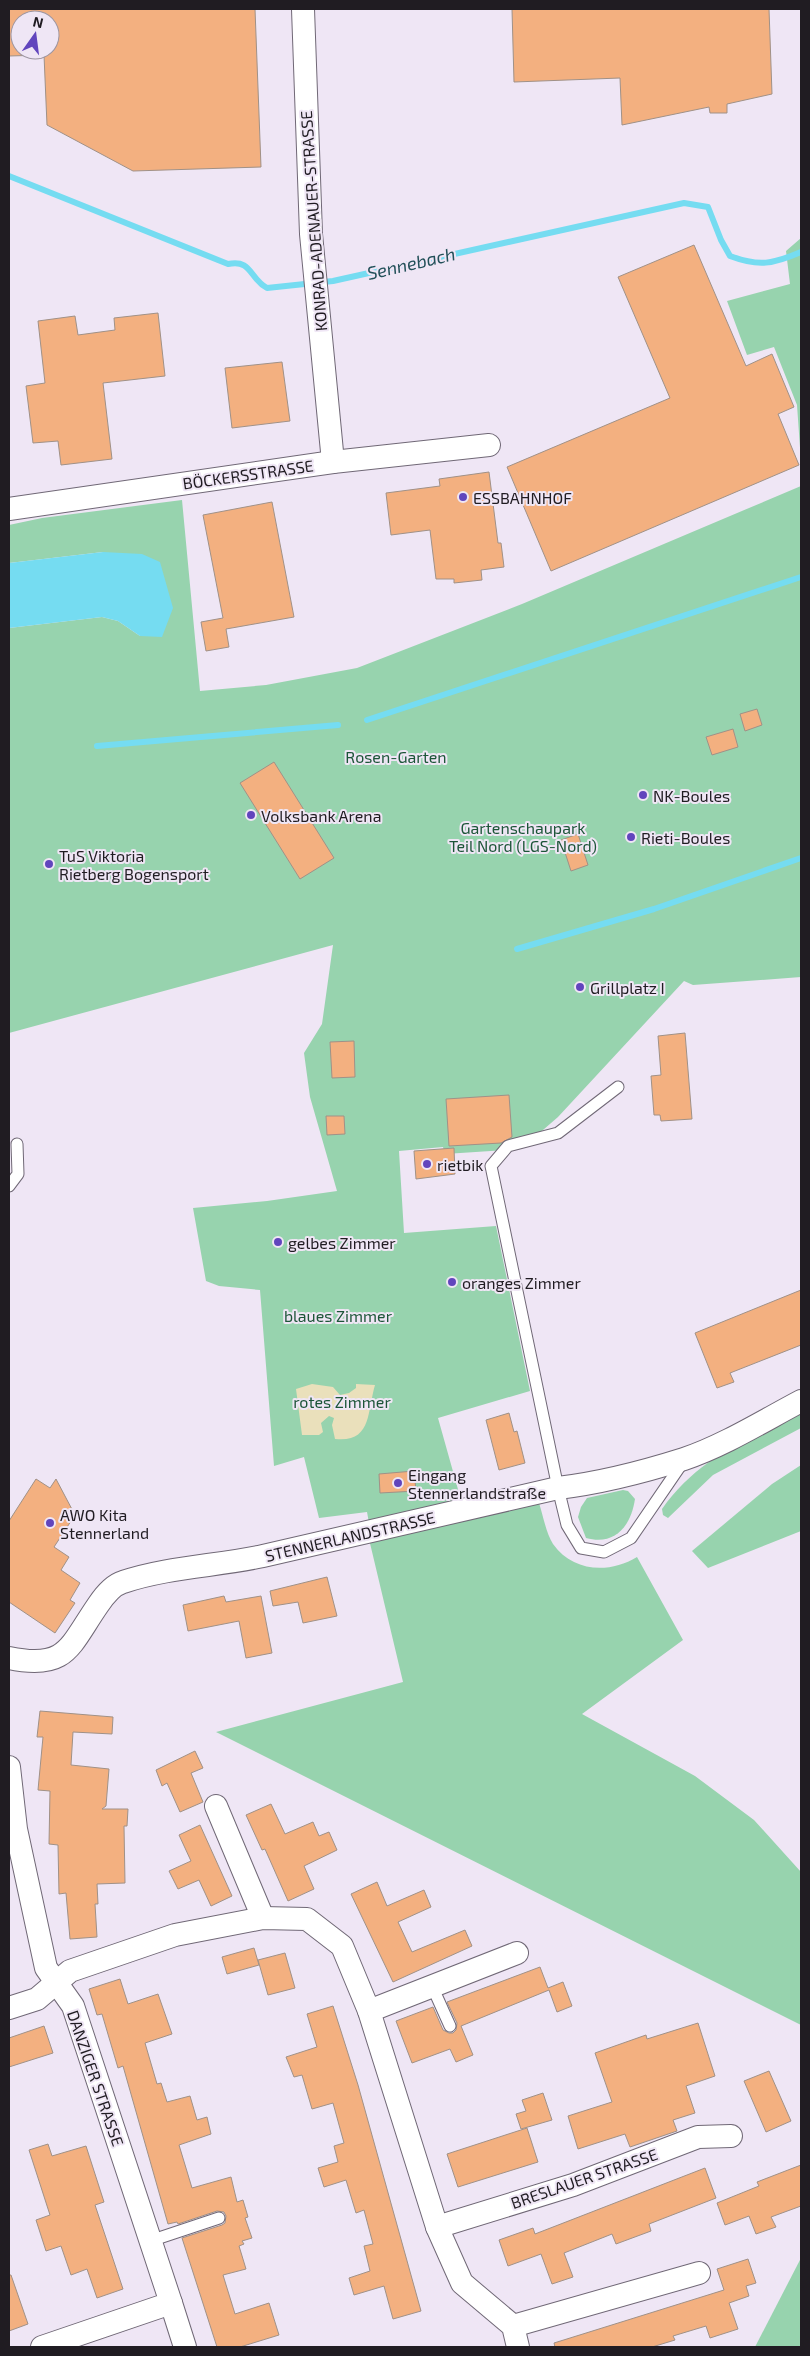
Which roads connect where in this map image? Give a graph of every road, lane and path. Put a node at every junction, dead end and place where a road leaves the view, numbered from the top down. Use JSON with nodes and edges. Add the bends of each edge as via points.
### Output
{"nodes":[{"id":1,"x":302,"y":9,"type":"edge"},
{"id":2,"x":488,"y":445,"type":"dead end"},
{"id":3,"x":333,"y":462,"type":"junction"},
{"id":4,"x":9,"y":509,"type":"edge"},
{"id":5,"x":618,"y":1087,"type":"dead end"},
{"id":6,"x":17,"y":1144,"type":"dead end"},
{"id":7,"x":9,"y":1186,"type":"edge"},
{"id":8,"x":801,"y":1401,"type":"edge"},
{"id":9,"x":685,"y":1459,"type":"junction"},
{"id":10,"x":558,"y":1488,"type":"junction"},
{"id":11,"x":9,"y":1658,"type":"edge"},
{"id":12,"x":9,"y":1767,"type":"edge"},
{"id":13,"x":216,"y":1806,"type":"dead end"},
{"id":14,"x":263,"y":1918,"type":"junction"},
{"id":15,"x":517,"y":1953,"type":"dead end"},
{"id":16,"x":56,"y":1982,"type":"junction"},
{"id":17,"x":432,"y":1986,"type":"junction"},
{"id":18,"x":9,"y":2008,"type":"edge"},
{"id":19,"x":369,"y":2011,"type":"junction"},
{"id":20,"x":450,"y":2026,"type":"dead end"},
{"id":21,"x":731,"y":2136,"type":"dead end"},
{"id":22,"x":219,"y":2218,"type":"dead end"},
{"id":23,"x":437,"y":2227,"type":"junction"},
{"id":24,"x":150,"y":2241,"type":"junction"},
{"id":25,"x":698,"y":2273,"type":"dead end"},
{"id":26,"x":170,"y":2303,"type":"junction"},
{"id":27,"x":516,"y":2337,"type":"edge"},
{"id":28,"x":42,"y":2347,"type":"edge"},
{"id":29,"x":185,"y":2347,"type":"edge"}],
"edges":[{"from":1,"to":3,"type":"street","name":"KONRAD-ADENAUER-STRASSE","via":[[310,234]]},
{"from":2,"to":3,"type":"street","name":"BÖCKERSSTRASSE"},
{"from":3,"to":4,"type":"street","name":"BÖCKERSSTRASSE"},
{"from":5,"to":10,"type":"lane","via":[[558,1134],[508,1146],[491,1166]]},
{"from":6,"to":7,"type":"lane","via":[[18,1174]]},
{"from":8,"to":9,"type":"street","name":"STENNERLANDSTRASSE","via":[[727,1441]]},
{"from":9,"to":10,"type":"street","name":"STENNERLANDSTRASSE","via":[[595,1483]]},
{"from":9,"to":10,"type":"lane","via":[[631,1538],[604,1552],[581,1548],[567,1525]]},
{"from":10,"to":11,"type":"street","name":"STENNERLANDSTRASSE","via":[[261,1556],[147,1574],[119,1583],[103,1598],[68,1649],[56,1658],[33,1663]]},
{"from":12,"to":16,"type":"street","name":"DANZIGER STRASSE","via":[[16,1829],[46,1968]]},
{"from":13,"to":14,"type":"street"},
{"from":14,"to":16,"type":"street","via":[[175,1935],[70,1970]]},
{"from":14,"to":19,"type":"street","via":[[307,1919],[342,1946]]},
{"from":15,"to":17,"type":"street"},
{"from":16,"to":18,"type":"street","via":[[37,1999]]},
{"from":16,"to":24,"type":"street","name":"DANZIGER STRASSE","via":[[73,2006]]},
{"from":17,"to":19,"type":"street"},
{"from":17,"to":20,"type":"lane"},
{"from":19,"to":23,"type":"street"},
{"from":21,"to":23,"type":"street","name":"BRESLAUER STRASSE","via":[[698,2137],[573,2185]]},
{"from":22,"to":24,"type":"lane"},
{"from":23,"to":27,"type":"street","via":[[462,2283]]},
{"from":24,"to":26,"type":"street","name":"DANZIGER STRASSE"},
{"from":25,"to":27,"type":"street"},
{"from":26,"to":28,"type":"street"},
{"from":26,"to":29,"type":"street","name":"DANZIGER STRASSE"}]}
